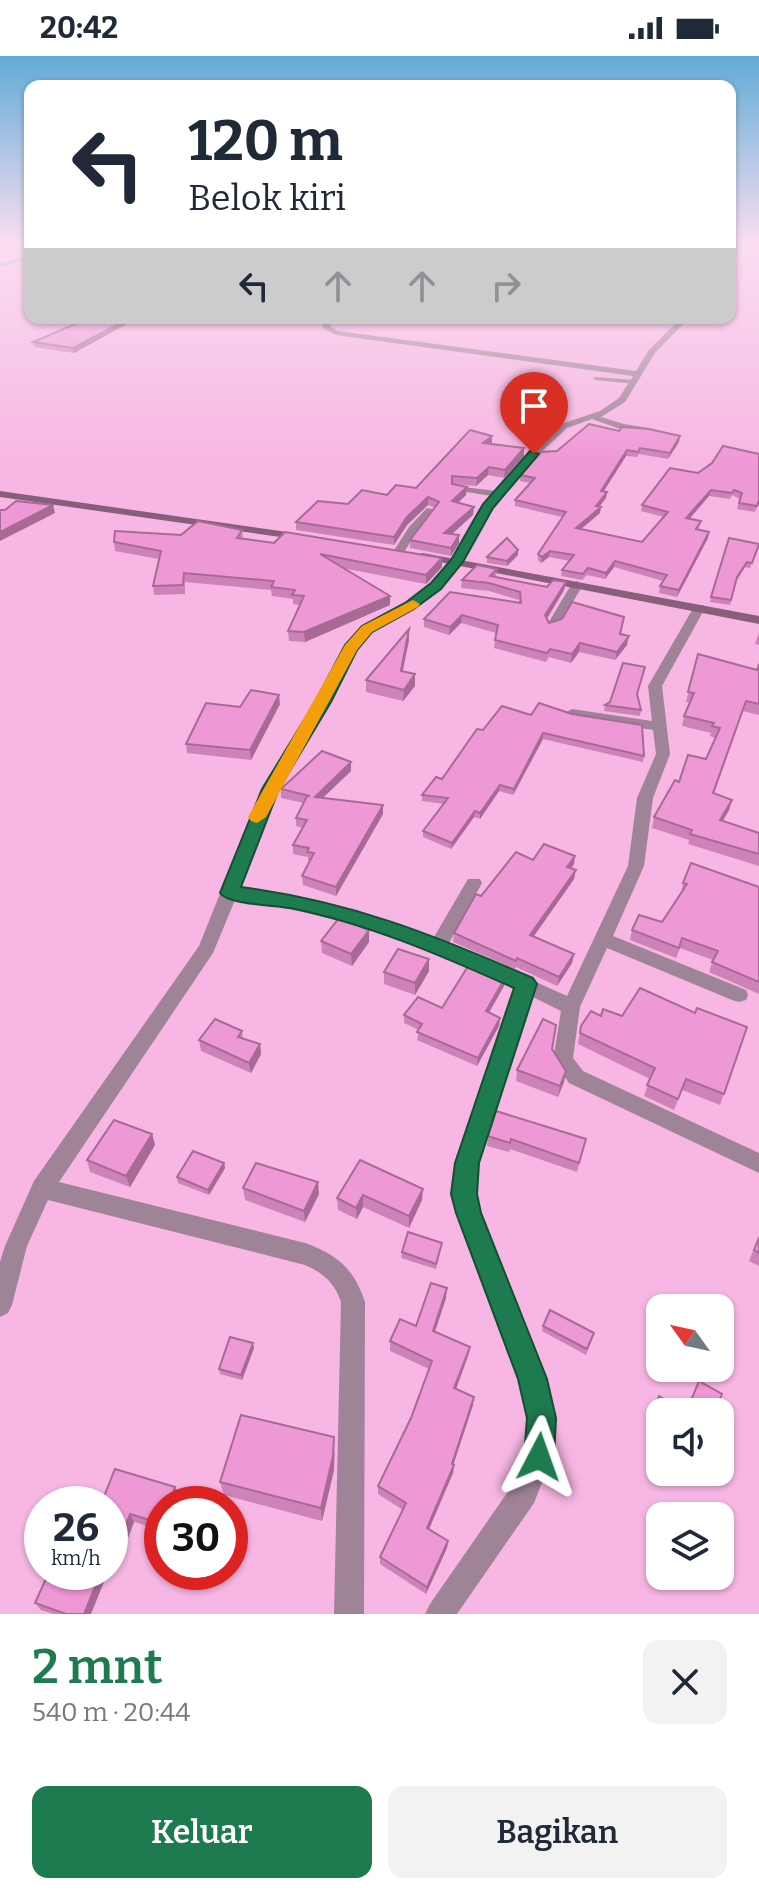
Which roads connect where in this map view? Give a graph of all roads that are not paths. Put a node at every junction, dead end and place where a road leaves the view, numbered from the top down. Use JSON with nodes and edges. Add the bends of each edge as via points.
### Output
{"nodes":[{"id":1,"x":326,"y":324,"type":"edge"},
{"id":2,"x":679,"y":324,"type":"edge"},
{"id":3,"x":596,"y":378,"type":"dead end"},
{"id":4,"x":638,"y":378,"type":"junction"},
{"id":5,"x":596,"y":418,"type":"junction"},
{"id":6,"x":646,"y":430,"type":"edge"},
{"id":7,"x":458,"y":488,"type":"edge"},
{"id":8,"x":0,"y":494,"type":"edge"},
{"id":9,"x":499,"y":494,"type":"junction"},
{"id":10,"x":431,"y":510,"type":"edge"},
{"id":11,"x":310,"y":539,"type":"edge"},
{"id":12,"x":394,"y":551,"type":"joint"},
{"id":13,"x":456,"y":562,"type":"junction"},
{"id":14,"x":577,"y":585,"type":"junction"},
{"id":15,"x":699,"y":608,"type":"junction"},
{"id":16,"x":759,"y":620,"type":"edge"},
{"id":17,"x":553,"y":625,"type":"edge"},
{"id":18,"x":572,"y":713,"type":"edge"},
{"id":19,"x":661,"y":727,"type":"junction"},
{"id":20,"x":474,"y":883,"type":"dead end"},
{"id":21,"x":236,"y":893,"type":"junction"},
{"id":22,"x":602,"y":939,"type":"junction"},
{"id":23,"x":439,"y":945,"type":"junction"},
{"id":24,"x":526,"y":984,"type":"junction"},
{"id":25,"x":739,"y":995,"type":"dead end"},
{"id":26,"x":571,"y":1007,"type":"junction"},
{"id":27,"x":759,"y":1163,"type":"edge"},
{"id":28,"x":47,"y":1190,"type":"junction"},
{"id":29,"x":0,"y":1305,"type":"edge"},
{"id":30,"x":349,"y":1614,"type":"edge"},
{"id":31,"x":440,"y":1614,"type":"edge"}],
"edges":[{"from":1,"to":4,"type":"street","via":[[333,332]]},
{"from":2,"to":4,"type":"street","via":[[652,352]]},
{"from":3,"to":4,"type":"lane"},
{"from":4,"to":5,"type":"street","via":[[622,400]]},
{"from":5,"to":6,"type":"street"},
{"from":5,"to":9,"type":"street","via":[[559,430]]},
{"from":7,"to":9,"type":"street"},
{"from":8,"to":11,"type":"main road"},
{"from":9,"to":13,"type":"street","via":[[475,524]]},
{"from":10,"to":12,"type":"street"},
{"from":12,"to":13,"type":"main road"},
{"from":13,"to":14,"type":"main road"},
{"from":13,"to":21,"type":"street","via":[[440,593],[367,629],[350,648],[270,789]]},
{"from":14,"to":15,"type":"main road"},
{"from":14,"to":17,"type":"street"},
{"from":15,"to":16,"type":"main road"},
{"from":15,"to":19,"type":"street","via":[[655,686]]},
{"from":18,"to":19,"type":"street"},
{"from":19,"to":22,"type":"street","via":[[663,754],[645,798],[636,866]]},
{"from":20,"to":23,"type":"street"},
{"from":21,"to":23,"type":"street","via":[[353,915]]},
{"from":21,"to":28,"type":"street","via":[[188,978]]},
{"from":22,"to":25,"type":"street"},
{"from":22,"to":26,"type":"street"},
{"from":23,"to":24,"type":"street"},
{"from":24,"to":26,"type":"street"},
{"from":24,"to":31,"type":"street","via":[[467,1163],[464,1194],[532,1379],[542,1434],[539,1457],[524,1493]]},
{"from":26,"to":27,"type":"street","via":[[563,1060],[576,1077]]},
{"from":28,"to":29,"type":"street","via":[[16,1246]]},
{"from":28,"to":30,"type":"street","via":[[313,1257],[337,1269],[347,1282],[353,1302]]}]}
